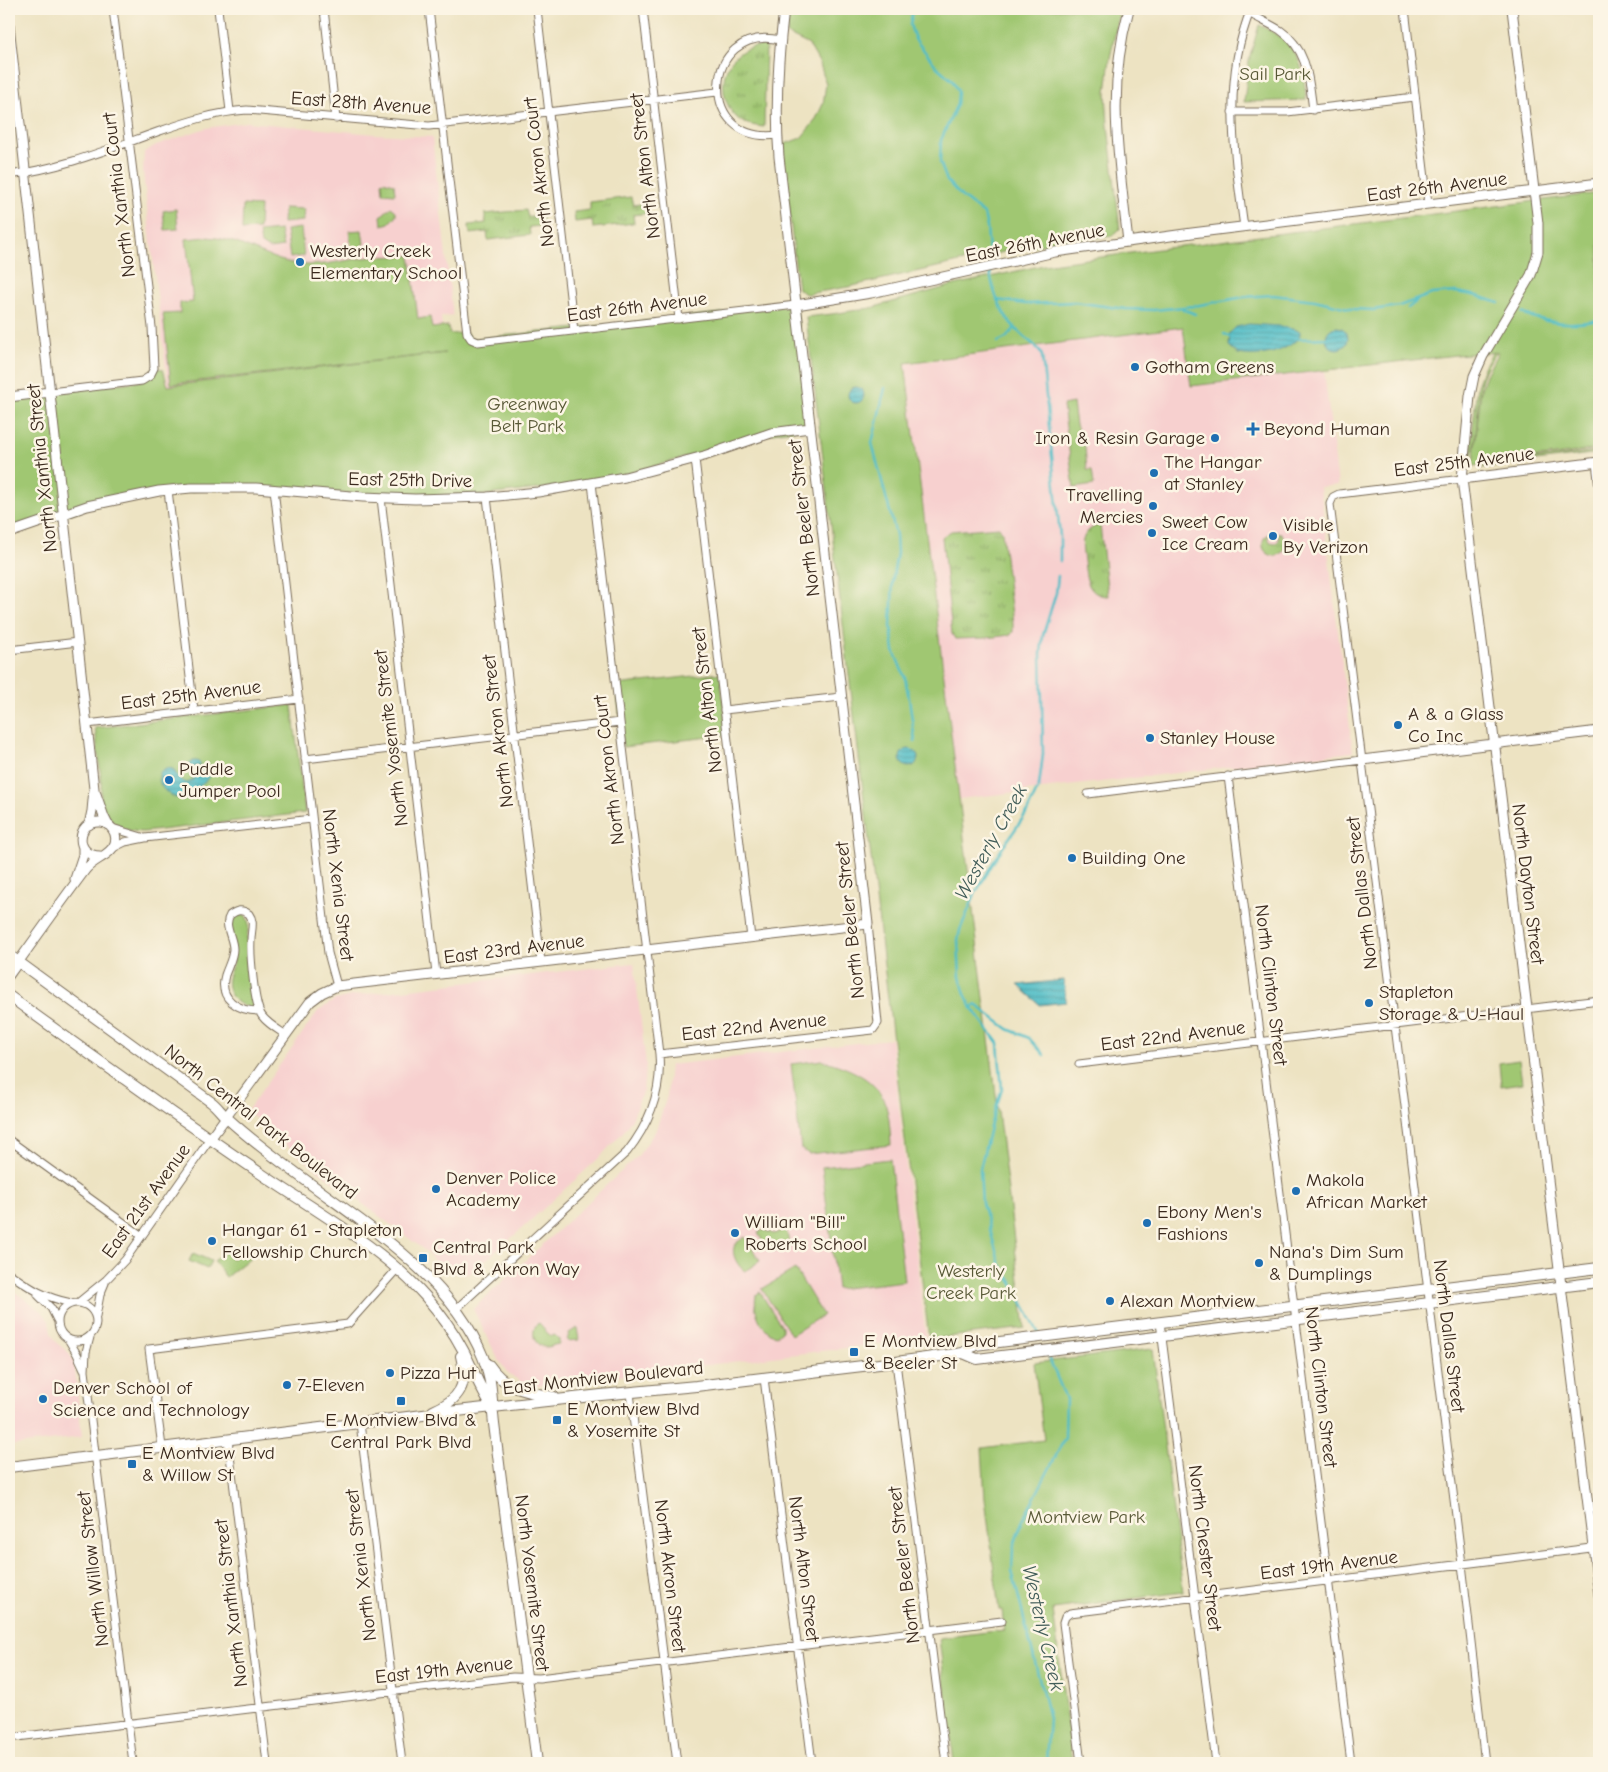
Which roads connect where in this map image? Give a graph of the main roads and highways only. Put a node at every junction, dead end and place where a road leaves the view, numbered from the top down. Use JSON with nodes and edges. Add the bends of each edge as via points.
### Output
{"nodes":[{"id":1,"x":9,"y":956,"type":"edge"},
{"id":2,"x":9,"y":996,"type":"edge"},
{"id":3,"x":1599,"y":1268,"type":"edge"},
{"id":4,"x":1599,"y":1282,"type":"edge"},
{"id":5,"x":455,"y":1336,"type":"junction"},
{"id":6,"x":963,"y":1353,"type":"junction"},
{"id":7,"x":482,"y":1356,"type":"junction"},
{"id":8,"x":564,"y":1399,"type":"junction"},
{"id":9,"x":492,"y":1407,"type":"junction"},
{"id":10,"x":424,"y":1415,"type":"junction"},
{"id":11,"x":9,"y":1467,"type":"edge"},
{"id":12,"x":537,"y":1763,"type":"edge"}],
"edges":[{"from":1,"to":7,"type":"main road","name":"North Central Park Boulevard","via":[[211,1102],[276,1158],[387,1240],[427,1276],[456,1309]]},
{"from":2,"to":5,"type":"main road","name":"North Central Park Boulevard","via":[[398,1269],[426,1297]]},
{"from":3,"to":6,"type":"main road","name":"East Montview Boulevard","via":[[975,1345]]},
{"from":4,"to":6,"type":"main road","name":"East Montview Boulevard","via":[[977,1359]]},
{"from":5,"to":9,"type":"main road","name":"North Central Park Boulevard"},
{"from":5,"to":10,"type":"main road","via":[[464,1366],[461,1389],[448,1404]]},
{"from":6,"to":8,"type":"main road","name":"East Montview Boulevard"},
{"from":7,"to":8,"type":"main road","via":[[505,1382],[529,1392]]},
{"from":7,"to":9,"type":"main road","name":"North Central Park Boulevard","via":[[488,1371]]},
{"from":8,"to":9,"type":"main road","name":"East Montview Boulevard"},
{"from":9,"to":10,"type":"main road","name":"East Montview Boulevard"},
{"from":9,"to":12,"type":"main road","name":"North Yosemite Street"},
{"from":10,"to":11,"type":"main road","name":"East Montview Boulevard"}]}
